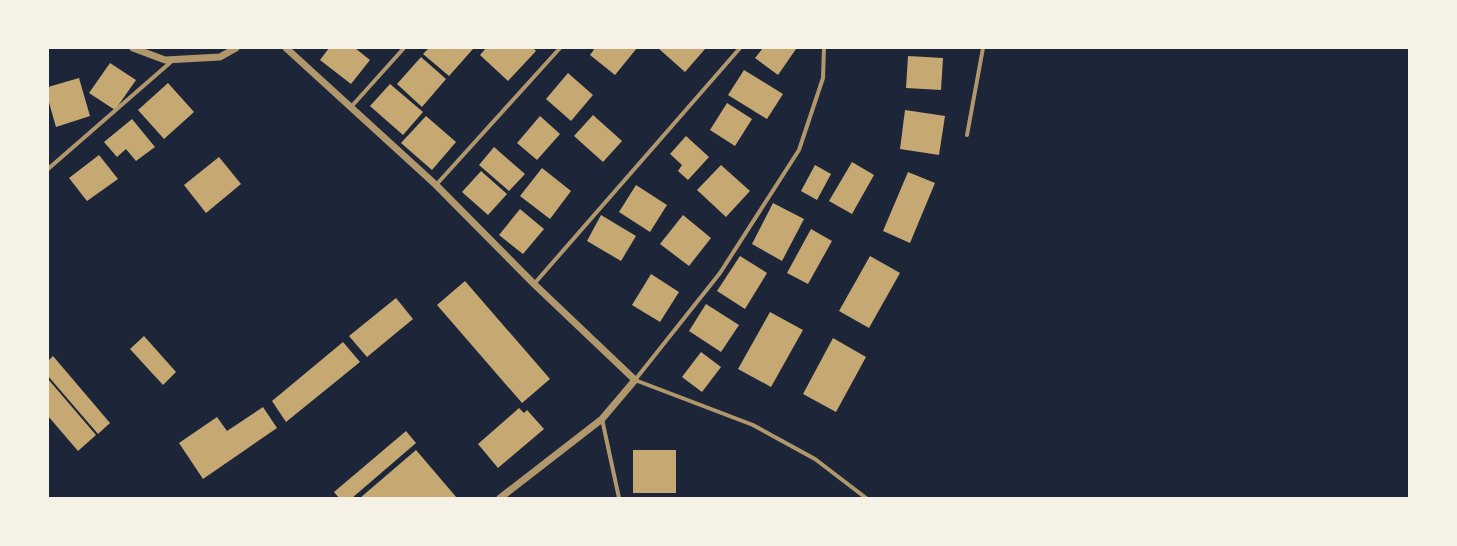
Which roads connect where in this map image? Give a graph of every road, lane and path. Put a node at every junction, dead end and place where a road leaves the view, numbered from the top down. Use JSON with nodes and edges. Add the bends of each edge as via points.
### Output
{"nodes":[{"id":1,"x":132,"y":48,"type":"edge"},
{"id":2,"x":236,"y":48,"type":"edge"},
{"id":3,"x":286,"y":48,"type":"edge"},
{"id":4,"x":404,"y":48,"type":"edge"},
{"id":5,"x":560,"y":48,"type":"edge"},
{"id":6,"x":740,"y":48,"type":"edge"},
{"id":7,"x":824,"y":48,"type":"edge"},
{"id":8,"x":983,"y":48,"type":"edge"},
{"id":9,"x":174,"y":59,"type":"junction"},
{"id":10,"x":351,"y":107,"type":"junction"},
{"id":11,"x":966,"y":135,"type":"dead end"},
{"id":12,"x":48,"y":169,"type":"edge"},
{"id":13,"x":436,"y":185,"type":"junction"},
{"id":14,"x":534,"y":284,"type":"junction"},
{"id":15,"x":635,"y":380,"type":"junction"},
{"id":16,"x":602,"y":419,"type":"junction"},
{"id":17,"x":500,"y":498,"type":"edge"},
{"id":18,"x":619,"y":498,"type":"edge"},
{"id":19,"x":866,"y":498,"type":"edge"}],
"edges":[{"from":1,"to":9,"type":"street","via":[[164,60]]},
{"from":2,"to":9,"type":"street","via":[[220,57]]},
{"from":3,"to":10,"type":"street"},
{"from":4,"to":10,"type":"street"},
{"from":5,"to":13,"type":"street"},
{"from":6,"to":14,"type":"street"},
{"from":7,"to":15,"type":"street","via":[[823,78],[799,150],[720,272]]},
{"from":8,"to":11,"type":"street"},
{"from":9,"to":12,"type":"street"},
{"from":10,"to":13,"type":"street"},
{"from":13,"to":14,"type":"street"},
{"from":14,"to":15,"type":"street"},
{"from":15,"to":16,"type":"street"},
{"from":15,"to":19,"type":"street","via":[[753,425],[815,459]]},
{"from":16,"to":17,"type":"street"},
{"from":16,"to":18,"type":"street"}]}
